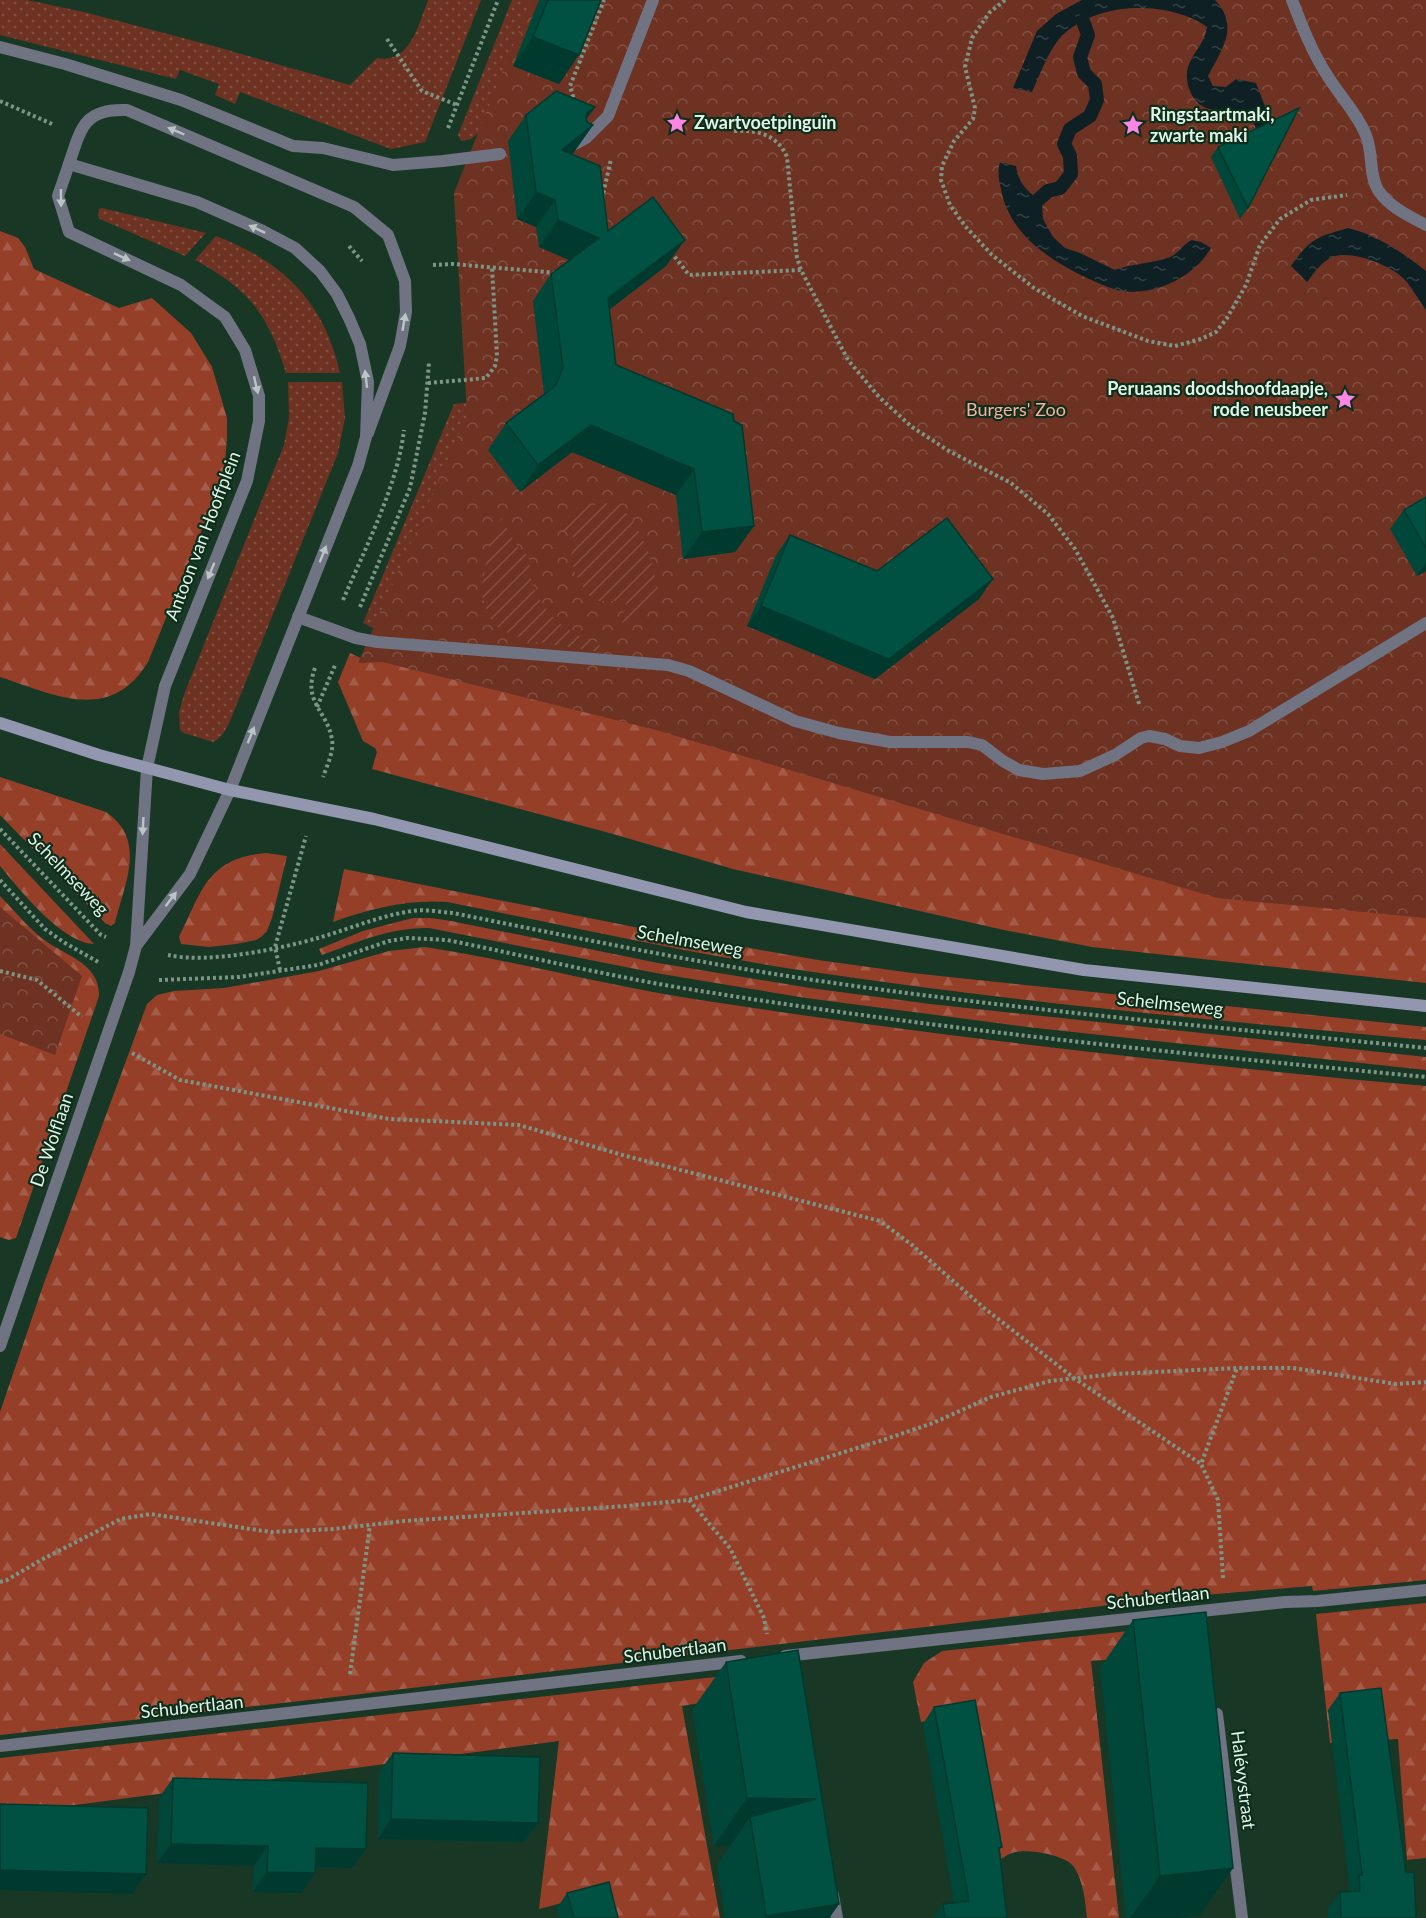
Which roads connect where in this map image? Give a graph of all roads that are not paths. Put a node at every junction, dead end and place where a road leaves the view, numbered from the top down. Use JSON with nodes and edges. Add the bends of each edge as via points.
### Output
{"nodes":[{"id":1,"x":653,"y":0,"type":"edge"},
{"id":2,"x":1292,"y":0,"type":"edge"},
{"id":3,"x":0,"y":47,"type":"edge"},
{"id":4,"x":581,"y":141,"type":"edge"},
{"id":5,"x":500,"y":153,"type":"dead end"},
{"id":6,"x":69,"y":164,"type":"junction"},
{"id":7,"x":1426,"y":225,"type":"edge"},
{"id":8,"x":366,"y":437,"type":"junction"},
{"id":9,"x":298,"y":617,"type":"junction"},
{"id":10,"x":1426,"y":623,"type":"edge"},
{"id":11,"x":0,"y":723,"type":"edge"},
{"id":12,"x":147,"y":768,"type":"junction"},
{"id":13,"x":230,"y":790,"type":"junction"},
{"id":14,"x":136,"y":946,"type":"junction"},
{"id":15,"x":1426,"y":1006,"type":"edge"},
{"id":16,"x":0,"y":1346,"type":"edge"},
{"id":17,"x":1426,"y":1590,"type":"edge"},
{"id":18,"x":772,"y":1658,"type":"edge"},
{"id":19,"x":754,"y":1660,"type":"edge"},
{"id":20,"x":1216,"y":1706,"type":"edge"},
{"id":21,"x":0,"y":1746,"type":"edge"},
{"id":22,"x":831,"y":1884,"type":"edge"},
{"id":23,"x":837,"y":1918,"type":"edge"},
{"id":24,"x":1242,"y":1918,"type":"edge"}],
"edges":[{"from":1,"to":4,"type":"street","via":[[608,116]]},
{"from":2,"to":7,"type":"street","via":[[1327,75],[1366,133],[1372,177],[1378,190],[1387,201]]},
{"from":3,"to":5,"type":"street","via":[[181,100],[292,146],[323,148],[393,165]]},
{"from":8,"to":6,"type":"street","name":"Antoon van Hooffplein","one_way":true,"via":[[368,382],[360,344],[337,294],[320,271],[294,248],[197,202]]},
{"from":8,"to":6,"type":"street","name":"Antoon van Hooffplein","one_way":true,"via":[[400,346],[406,312],[405,281],[388,235],[354,207],[127,110],[98,113],[87,121]]},
{"from":6,"to":12,"type":"street","name":"Antoon van Hooffplein","one_way":true,"via":[[58,196],[69,232],[181,285],[225,317],[246,350],[259,396],[259,421],[247,481],[165,686]]},
{"from":9,"to":8,"type":"street","name":"Antoon van Hooffplein","one_way":true},
{"from":9,"to":10,"type":"street","via":[[347,636],[377,642],[668,665],[689,671],[795,722],[890,742],[969,742],[1019,770],[1043,774],[1080,771],[1149,736],[1199,748],[1222,742],[1249,731]]},
{"from":13,"to":9,"type":"street","name":"Antoon van Hooffplein","one_way":true},
{"from":11,"to":12,"type":"main road","name":"Schelmseweg"},
{"from":12,"to":13,"type":"main road","name":"Schelmseweg"},
{"from":12,"to":14,"type":"street","name":"De Wolflaan","one_way":true},
{"from":14,"to":13,"type":"street","name":"De Wolflaan","one_way":true,"via":[[190,874]]},
{"from":13,"to":15,"type":"main road","name":"Schelmseweg","via":[[374,819],[746,912],[1084,970]]},
{"from":14,"to":16,"type":"street","name":"De Wolflaan"},
{"from":17,"to":18,"type":"street","name":"Schubertlaan","via":[[1225,1609],[1205,1617],[795,1661]]},
{"from":19,"to":21,"type":"street","name":"Schubertlaan"},
{"from":20,"to":24,"type":"street","name":"Halévystraat"},
{"from":22,"to":23,"type":"street"}]}
